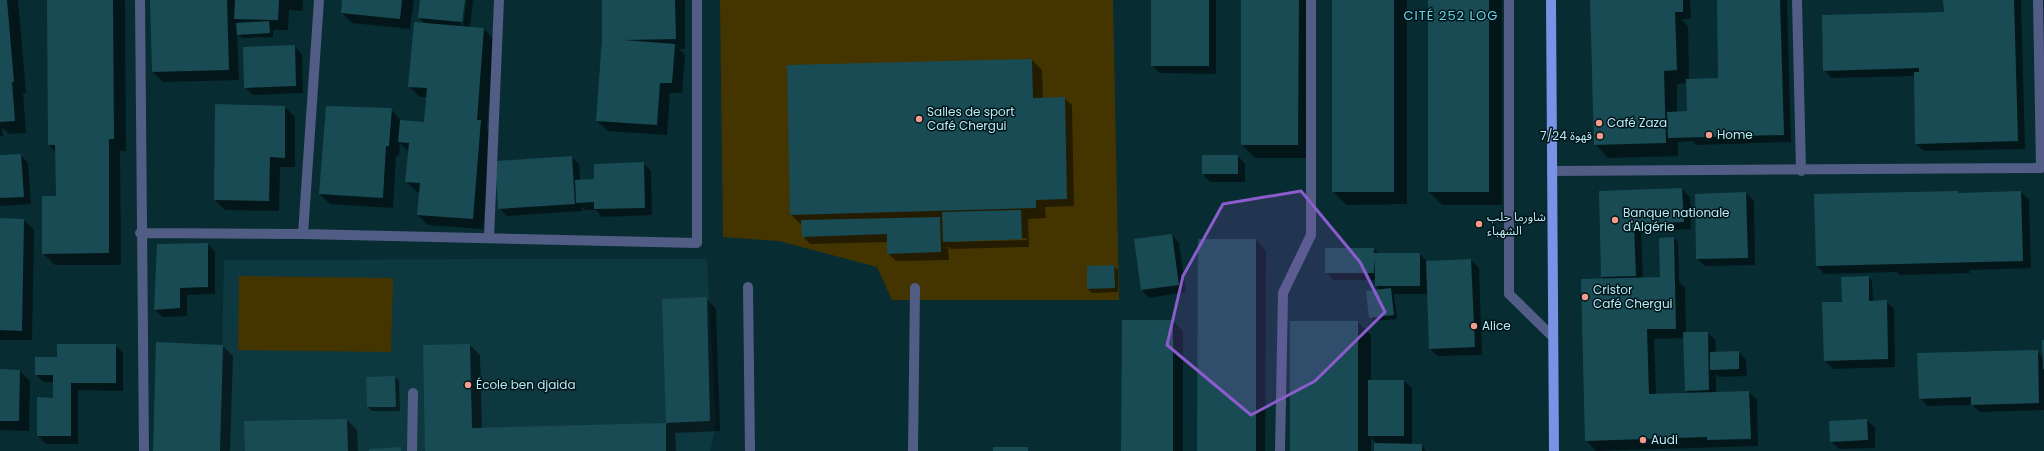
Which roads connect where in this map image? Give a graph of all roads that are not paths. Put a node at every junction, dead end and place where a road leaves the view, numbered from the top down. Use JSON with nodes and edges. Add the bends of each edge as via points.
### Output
{"nodes":[{"id":1,"x":140,"y":0,"type":"edge"},
{"id":2,"x":319,"y":0,"type":"edge"},
{"id":3,"x":499,"y":0,"type":"edge"},
{"id":4,"x":697,"y":0,"type":"edge"},
{"id":5,"x":1311,"y":0,"type":"edge"},
{"id":6,"x":1509,"y":0,"type":"edge"},
{"id":7,"x":1551,"y":0,"type":"edge"},
{"id":8,"x":1797,"y":0,"type":"edge"},
{"id":9,"x":2038,"y":0,"type":"edge"},
{"id":10,"x":1552,"y":171,"type":"junction"},
{"id":11,"x":1801,"y":171,"type":"junction"},
{"id":12,"x":140,"y":233,"type":"junction"},
{"id":13,"x":303,"y":234,"type":"junction"},
{"id":14,"x":489,"y":238,"type":"junction"},
{"id":15,"x":748,"y":287,"type":"dead end"},
{"id":16,"x":914,"y":288,"type":"dead end"},
{"id":17,"x":1554,"y":337,"type":"junction"},
{"id":18,"x":413,"y":393,"type":"dead end"},
{"id":19,"x":144,"y":451,"type":"edge"},
{"id":20,"x":412,"y":451,"type":"edge"},
{"id":21,"x":750,"y":451,"type":"edge"},
{"id":22,"x":913,"y":451,"type":"edge"},
{"id":23,"x":1280,"y":451,"type":"edge"},
{"id":24,"x":1554,"y":451,"type":"edge"}],
"edges":[{"from":1,"to":12,"type":"street"},
{"from":2,"to":13,"type":"street"},
{"from":3,"to":14,"type":"street"},
{"from":4,"to":14,"type":"street","via":[[697,243]]},
{"from":5,"to":23,"type":"street","via":[[1311,235],[1282,293]]},
{"from":6,"to":17,"type":"street","via":[[1509,294]]},
{"from":7,"to":10,"type":"main road"},
{"from":8,"to":11,"type":"street"},
{"from":9,"to":11,"type":"street","via":[[2041,168]]},
{"from":10,"to":11,"type":"street"},
{"from":10,"to":17,"type":"main road"},
{"from":12,"to":13,"type":"street"},
{"from":12,"to":19,"type":"street"},
{"from":13,"to":14,"type":"street"},
{"from":15,"to":21,"type":"street"},
{"from":16,"to":22,"type":"street"},
{"from":17,"to":24,"type":"main road"},
{"from":18,"to":20,"type":"street"}]}
